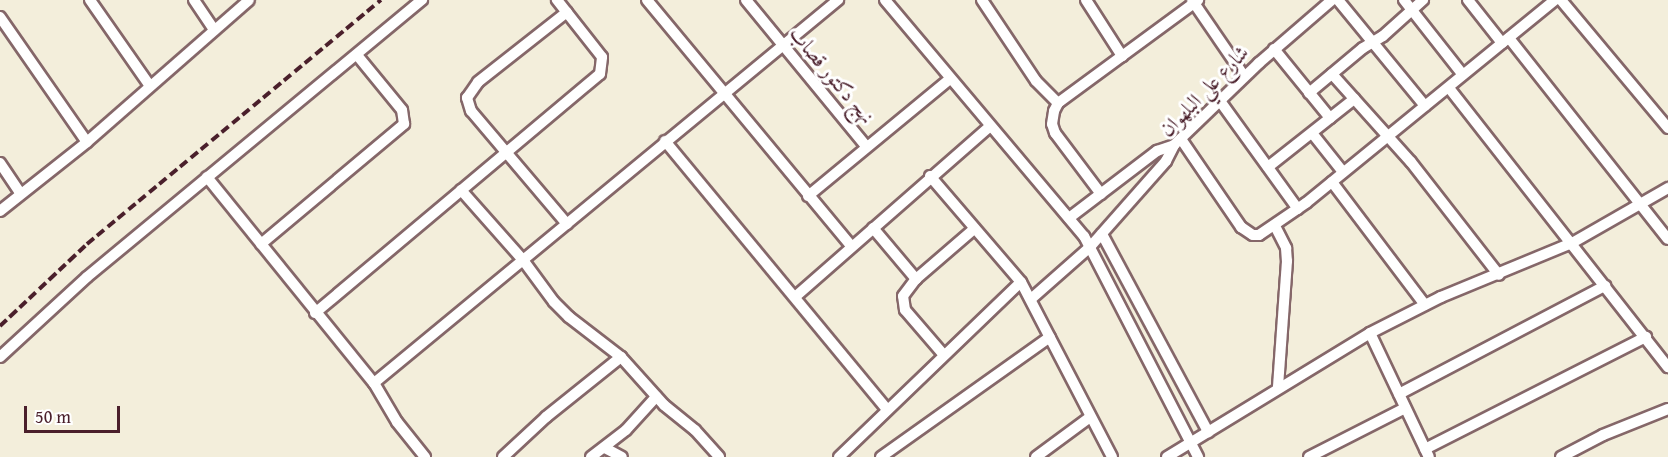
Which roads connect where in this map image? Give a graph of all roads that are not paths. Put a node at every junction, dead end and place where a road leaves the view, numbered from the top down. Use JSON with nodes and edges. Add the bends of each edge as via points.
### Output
{"nodes":[{"id":1,"x":90,"y":0,"type":"edge"},
{"id":2,"x":194,"y":0,"type":"edge"},
{"id":3,"x":249,"y":0,"type":"edge"},
{"id":4,"x":422,"y":0,"type":"edge"},
{"id":5,"x":557,"y":0,"type":"edge"},
{"id":6,"x":746,"y":0,"type":"edge"},
{"id":7,"x":838,"y":0,"type":"edge"},
{"id":8,"x":885,"y":0,"type":"edge"},
{"id":9,"x":982,"y":0,"type":"edge"},
{"id":10,"x":1086,"y":0,"type":"edge"},
{"id":11,"x":1332,"y":0,"type":"edge"},
{"id":12,"x":1338,"y":0,"type":"edge"},
{"id":13,"x":1404,"y":0,"type":"edge"},
{"id":14,"x":1423,"y":0,"type":"edge"},
{"id":15,"x":1555,"y":0,"type":"edge"},
{"id":16,"x":1561,"y":0,"type":"edge"},
{"id":17,"x":649,"y":1,"type":"edge"},
{"id":18,"x":1194,"y":1,"type":"edge"},
{"id":19,"x":1471,"y":1,"type":"edge"},
{"id":20,"x":1543,"y":4,"type":"edge"},
{"id":21,"x":1411,"y":10,"type":"junction"},
{"id":22,"x":567,"y":12,"type":"junction"},
{"id":23,"x":0,"y":17,"type":"edge"},
{"id":24,"x":214,"y":30,"type":"junction"},
{"id":25,"x":1506,"y":41,"type":"junction"},
{"id":26,"x":1372,"y":42,"type":"junction"},
{"id":27,"x":781,"y":44,"type":"junction"},
{"id":28,"x":1274,"y":49,"type":"junction"},
{"id":29,"x":357,"y":55,"type":"junction"},
{"id":30,"x":1122,"y":56,"type":"junction"},
{"id":31,"x":1332,"y":74,"type":"junction"},
{"id":32,"x":1463,"y":75,"type":"junction"},
{"id":33,"x":1244,"y":76,"type":"junction"},
{"id":34,"x":950,"y":79,"type":"junction"},
{"id":35,"x":150,"y":86,"type":"junction"},
{"id":36,"x":1449,"y":87,"type":"junction"},
{"id":37,"x":723,"y":93,"type":"junction"},
{"id":38,"x":1309,"y":93,"type":"junction"},
{"id":39,"x":1354,"y":99,"type":"junction"},
{"id":40,"x":1220,"y":101,"type":"junction"},
{"id":41,"x":1058,"y":103,"type":"junction"},
{"id":42,"x":1425,"y":106,"type":"junction"},
{"id":43,"x":1330,"y":118,"type":"junction"},
{"id":44,"x":989,"y":127,"type":"junction"},
{"id":45,"x":1668,"y":128,"type":"edge"},
{"id":46,"x":1312,"y":133,"type":"junction"},
{"id":47,"x":1386,"y":137,"type":"junction"},
{"id":48,"x":665,"y":141,"type":"junction"},
{"id":49,"x":87,"y":142,"type":"junction"},
{"id":50,"x":1177,"y":142,"type":"junction"},
{"id":51,"x":866,"y":146,"type":"junction"},
{"id":52,"x":505,"y":152,"type":"junction"},
{"id":53,"x":0,"y":163,"type":"edge"},
{"id":54,"x":1268,"y":167,"type":"junction"},
{"id":55,"x":1343,"y":172,"type":"junction"},
{"id":56,"x":930,"y":176,"type":"junction"},
{"id":57,"x":207,"y":177,"type":"junction"},
{"id":58,"x":1332,"y":182,"type":"junction"},
{"id":59,"x":1668,"y":188,"type":"edge"},
{"id":60,"x":461,"y":190,"type":"junction"},
{"id":61,"x":21,"y":194,"type":"junction"},
{"id":62,"x":1101,"y":194,"type":"junction"},
{"id":63,"x":808,"y":196,"type":"junction"},
{"id":64,"x":1640,"y":205,"type":"junction"},
{"id":65,"x":1298,"y":209,"type":"junction"},
{"id":66,"x":0,"y":211,"type":"edge"},
{"id":67,"x":1069,"y":218,"type":"junction"},
{"id":68,"x":567,"y":224,"type":"junction"},
{"id":69,"x":1275,"y":226,"type":"junction"},
{"id":70,"x":873,"y":228,"type":"junction"},
{"id":71,"x":974,"y":229,"type":"junction"},
{"id":72,"x":1102,"y":234,"type":"junction"},
{"id":73,"x":1668,"y":239,"type":"edge"},
{"id":74,"x":1572,"y":243,"type":"junction"},
{"id":75,"x":261,"y":244,"type":"junction"},
{"id":76,"x":851,"y":246,"type":"junction"},
{"id":77,"x":1090,"y":247,"type":"junction"},
{"id":78,"x":523,"y":260,"type":"junction"},
{"id":79,"x":1499,"y":275,"type":"junction"},
{"id":80,"x":916,"y":279,"type":"junction"},
{"id":81,"x":1021,"y":282,"type":"junction"},
{"id":82,"x":1605,"y":286,"type":"junction"},
{"id":83,"x":795,"y":297,"type":"junction"},
{"id":84,"x":1031,"y":299,"type":"junction"},
{"id":85,"x":1425,"y":305,"type":"junction"},
{"id":86,"x":315,"y":314,"type":"junction"},
{"id":87,"x":1370,"y":333,"type":"junction"},
{"id":88,"x":1050,"y":337,"type":"junction"},
{"id":89,"x":1646,"y":337,"type":"junction"},
{"id":90,"x":943,"y":354,"type":"junction"},
{"id":91,"x":0,"y":357,"type":"edge"},
{"id":92,"x":621,"y":357,"type":"junction"},
{"id":93,"x":1668,"y":367,"type":"edge"},
{"id":94,"x":374,"y":383,"type":"junction"},
{"id":95,"x":1278,"y":388,"type":"junction"},
{"id":96,"x":1399,"y":394,"type":"junction"},
{"id":97,"x":656,"y":397,"type":"junction"},
{"id":98,"x":1405,"y":408,"type":"junction"},
{"id":99,"x":887,"y":409,"type":"junction"},
{"id":100,"x":1668,"y":409,"type":"edge"},
{"id":101,"x":1090,"y":417,"type":"junction"},
{"id":102,"x":1208,"y":432,"type":"junction"},
{"id":103,"x":1191,"y":442,"type":"junction"},
{"id":104,"x":605,"y":448,"type":"junction"},
{"id":105,"x":1427,"y":453,"type":"edge"},
{"id":106,"x":425,"y":457,"type":"edge"},
{"id":107,"x":503,"y":457,"type":"edge"},
{"id":108,"x":591,"y":457,"type":"edge"},
{"id":109,"x":622,"y":457,"type":"edge"},
{"id":110,"x":719,"y":457,"type":"edge"},
{"id":111,"x":839,"y":457,"type":"edge"},
{"id":112,"x":881,"y":457,"type":"edge"},
{"id":113,"x":1036,"y":457,"type":"edge"},
{"id":114,"x":1112,"y":457,"type":"edge"},
{"id":115,"x":1167,"y":457,"type":"edge"},
{"id":116,"x":1198,"y":457,"type":"edge"},
{"id":117,"x":1309,"y":457,"type":"edge"},
{"id":118,"x":1561,"y":457,"type":"edge"}],
"edges":[{"from":1,"to":35,"type":"street"},
{"from":2,"to":24,"type":"street"},
{"from":3,"to":24,"type":"street"},
{"from":4,"to":29,"type":"street"},
{"from":5,"to":22,"type":"street"},
{"from":6,"to":27,"type":"street","name":"نهج دكتور قصاب"},
{"from":7,"to":27,"type":"street"},
{"from":8,"to":34,"type":"street"},
{"from":9,"to":41,"type":"street","via":[[1036,81]]},
{"from":10,"to":30,"type":"street"},
{"from":11,"to":28,"type":"street","name":"شارع علي البلهوان"},
{"from":12,"to":26,"type":"street"},
{"from":13,"to":21,"type":"street"},
{"from":14,"to":21,"type":"street"},
{"from":15,"to":20,"type":"street"},
{"from":16,"to":45,"type":"street"},
{"from":17,"to":37,"type":"street"},
{"from":18,"to":30,"type":"street"},
{"from":18,"to":33,"type":"street"},
{"from":19,"to":25,"type":"street"},
{"from":20,"to":25,"type":"street"},
{"from":21,"to":26,"type":"street"},
{"from":21,"to":32,"type":"street"},
{"from":22,"to":52,"type":"street","via":[[602,57],[600,74]]},
{"from":22,"to":52,"type":"street","via":[[469,93],[471,111]]},
{"from":23,"to":49,"type":"street"},
{"from":24,"to":35,"type":"street"},
{"from":25,"to":32,"type":"street"},
{"from":25,"to":64,"type":"street"},
{"from":26,"to":31,"type":"street"},
{"from":26,"to":42,"type":"street"},
{"from":27,"to":37,"type":"street"},
{"from":27,"to":51,"type":"street","name":"نهج دكتور قصاب"},
{"from":28,"to":33,"type":"street","name":"شارع علي البلهوان"},
{"from":28,"to":38,"type":"street"},
{"from":29,"to":57,"type":"street"},
{"from":29,"to":75,"type":"street","via":[[402,110],[405,124]]},
{"from":30,"to":41,"type":"street"},
{"from":31,"to":38,"type":"street"},
{"from":31,"to":39,"type":"street"},
{"from":32,"to":36,"type":"street"},
{"from":33,"to":40,"type":"street","name":"شارع علي البلهوان"},
{"from":34,"to":44,"type":"street"},
{"from":34,"to":51,"type":"street"},
{"from":35,"to":49,"type":"street"},
{"from":36,"to":42,"type":"street"},
{"from":36,"to":74,"type":"street"},
{"from":37,"to":48,"type":"street"},
{"from":37,"to":63,"type":"street"},
{"from":38,"to":43,"type":"street"},
{"from":39,"to":43,"type":"street"},
{"from":39,"to":47,"type":"street"},
{"from":40,"to":50,"type":"street","name":"شارع علي البلهوان"},
{"from":40,"to":54,"type":"street"},
{"from":41,"to":62,"type":"street","via":[[1053,115],[1055,133]]},
{"from":42,"to":47,"type":"street"},
{"from":43,"to":46,"type":"street"},
{"from":44,"to":56,"type":"street"},
{"from":44,"to":67,"type":"street"},
{"from":46,"to":54,"type":"street"},
{"from":46,"to":55,"type":"street"},
{"from":47,"to":55,"type":"street"},
{"from":47,"to":79,"type":"street","via":[[1411,162]]},
{"from":48,"to":68,"type":"street"},
{"from":48,"to":83,"type":"street"},
{"from":49,"to":61,"type":"street"},
{"from":50,"to":62,"type":"street","via":[[1157,151]]},
{"from":50,"to":69,"type":"street","via":[[1241,227],[1253,236]]},
{"from":50,"to":72,"type":"street","name":"شارع علي البلهوان","via":[[1166,161]]},
{"from":51,"to":63,"type":"street"},
{"from":52,"to":60,"type":"street"},
{"from":52,"to":68,"type":"street"},
{"from":53,"to":61,"type":"street"},
{"from":54,"to":65,"type":"street"},
{"from":55,"to":58,"type":"street"},
{"from":56,"to":70,"type":"street"},
{"from":56,"to":71,"type":"street"},
{"from":57,"to":75,"type":"street"},
{"from":57,"to":91,"type":"street","via":[[42,316]]},
{"from":58,"to":65,"type":"street"},
{"from":58,"to":85,"type":"street"},
{"from":59,"to":64,"type":"street"},
{"from":60,"to":78,"type":"street"},
{"from":60,"to":86,"type":"street"},
{"from":61,"to":66,"type":"street"},
{"from":62,"to":67,"type":"street"},
{"from":63,"to":76,"type":"street"},
{"from":64,"to":73,"type":"street"},
{"from":64,"to":74,"type":"street"},
{"from":65,"to":69,"type":"street"},
{"from":67,"to":77,"type":"street"},
{"from":68,"to":78,"type":"street"},
{"from":69,"to":95,"type":"street","via":[[1286,248],[1287,261]]},
{"from":70,"to":76,"type":"street"},
{"from":70,"to":80,"type":"street"},
{"from":71,"to":80,"type":"street"},
{"from":71,"to":81,"type":"street"},
{"from":72,"to":77,"type":"street","name":"شارع علي البلهوان"},
{"from":72,"to":102,"type":"street"},
{"from":74,"to":79,"type":"street"},
{"from":74,"to":82,"type":"street"},
{"from":75,"to":86,"type":"street"},
{"from":76,"to":83,"type":"street"},
{"from":77,"to":84,"type":"street","name":"شارع علي البلهوان"},
{"from":77,"to":103,"type":"street"},
{"from":78,"to":92,"type":"street","via":[[569,317]]},
{"from":78,"to":94,"type":"street"},
{"from":79,"to":85,"type":"street"},
{"from":80,"to":90,"type":"street","via":[[903,296],[905,310]]},
{"from":81,"to":84,"type":"street"},
{"from":81,"to":90,"type":"street"},
{"from":82,"to":89,"type":"street"},
{"from":82,"to":96,"type":"street"},
{"from":83,"to":99,"type":"street"},
{"from":84,"to":88,"type":"street"},
{"from":85,"to":87,"type":"street"},
{"from":86,"to":94,"type":"street"},
{"from":87,"to":95,"type":"street"},
{"from":87,"to":96,"type":"street"},
{"from":88,"to":101,"type":"street"},
{"from":88,"to":112,"type":"street"},
{"from":89,"to":93,"type":"street"},
{"from":89,"to":105,"type":"street"},
{"from":90,"to":99,"type":"street"},
{"from":92,"to":97,"type":"street"},
{"from":92,"to":107,"type":"street"},
{"from":94,"to":106,"type":"street","via":[[397,422]]},
{"from":95,"to":102,"type":"street"},
{"from":96,"to":98,"type":"street"},
{"from":97,"to":104,"type":"street"},
{"from":97,"to":110,"type":"street"},
{"from":98,"to":105,"type":"street"},
{"from":98,"to":117,"type":"street"},
{"from":99,"to":111,"type":"street"},
{"from":100,"to":118,"type":"street"},
{"from":101,"to":113,"type":"street"},
{"from":101,"to":114,"type":"street"},
{"from":102,"to":103,"type":"street"},
{"from":103,"to":115,"type":"street"},
{"from":103,"to":116,"type":"street"},
{"from":104,"to":108,"type":"street"},
{"from":104,"to":109,"type":"street"}]}
